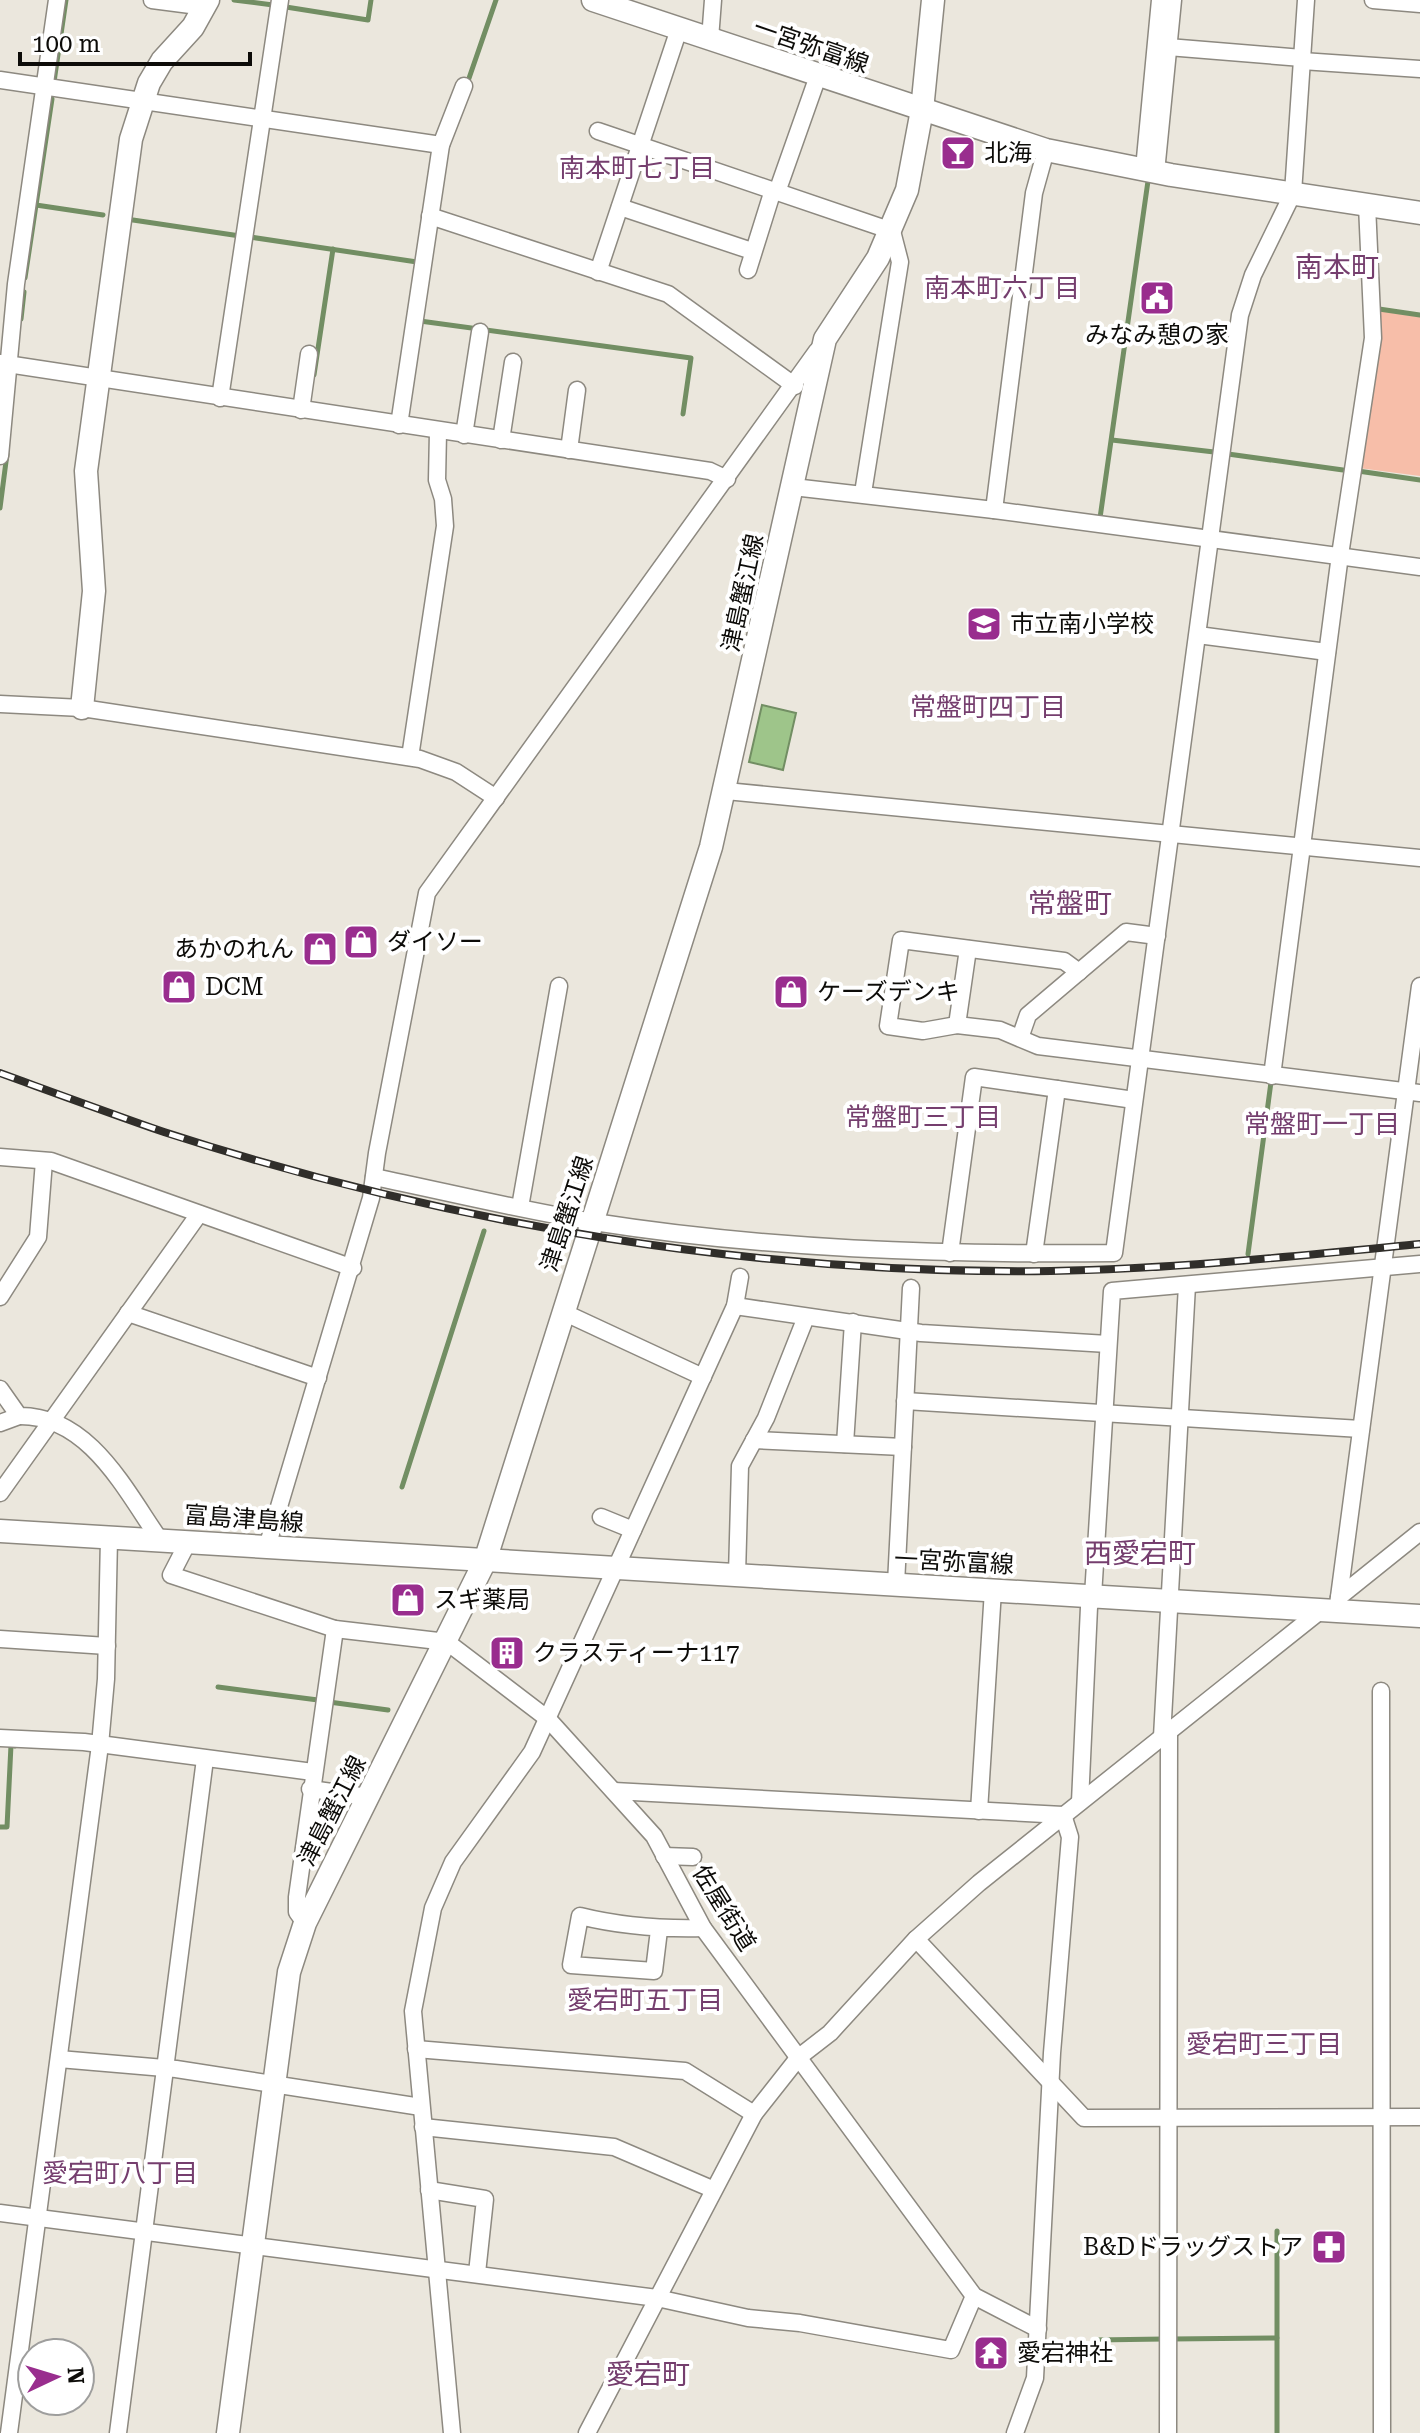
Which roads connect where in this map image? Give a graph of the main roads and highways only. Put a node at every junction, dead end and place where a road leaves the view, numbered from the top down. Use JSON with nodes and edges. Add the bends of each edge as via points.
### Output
{"nodes":[{"id":1,"x":593,"y":0,"type":"edge"},
{"id":2,"x":933,"y":0,"type":"edge"},
{"id":3,"x":207,"y":3,"type":"edge"},
{"id":4,"x":922,"y":110,"type":"junction"},
{"id":5,"x":1420,"y":213,"type":"edge"},
{"id":6,"x":82,"y":708,"type":"road end"},
{"id":7,"x":0,"y":1531,"type":"edge"},
{"id":8,"x":485,"y":1561,"type":"junction"},
{"id":9,"x":1420,"y":1616,"type":"edge"},
{"id":10,"x":228,"y":2433,"type":"edge"}],
"edges":[{"from":1,"to":4,"type":"main road","name":"一宮弥富線"},
{"from":2,"to":4,"type":"main road","name":"津島蟹江線"},
{"from":3,"to":6,"type":"main road","via":[[162,61],[141,103],[131,139],[86,480],[94,591]]},
{"from":4,"to":5,"type":"main road","name":"一宮弥富線","via":[[1046,150]]},
{"from":4,"to":8,"type":"main road","name":"津島蟹江線","via":[[907,190],[892,231],[825,339],[726,791]]},
{"from":7,"to":8,"type":"main road","name":"富島津島線"},
{"from":8,"to":9,"type":"main road","name":"一宮弥富線"},
{"from":8,"to":10,"type":"main road","name":"津島蟹江線","via":[[305,1923],[289,1972]]}]}
